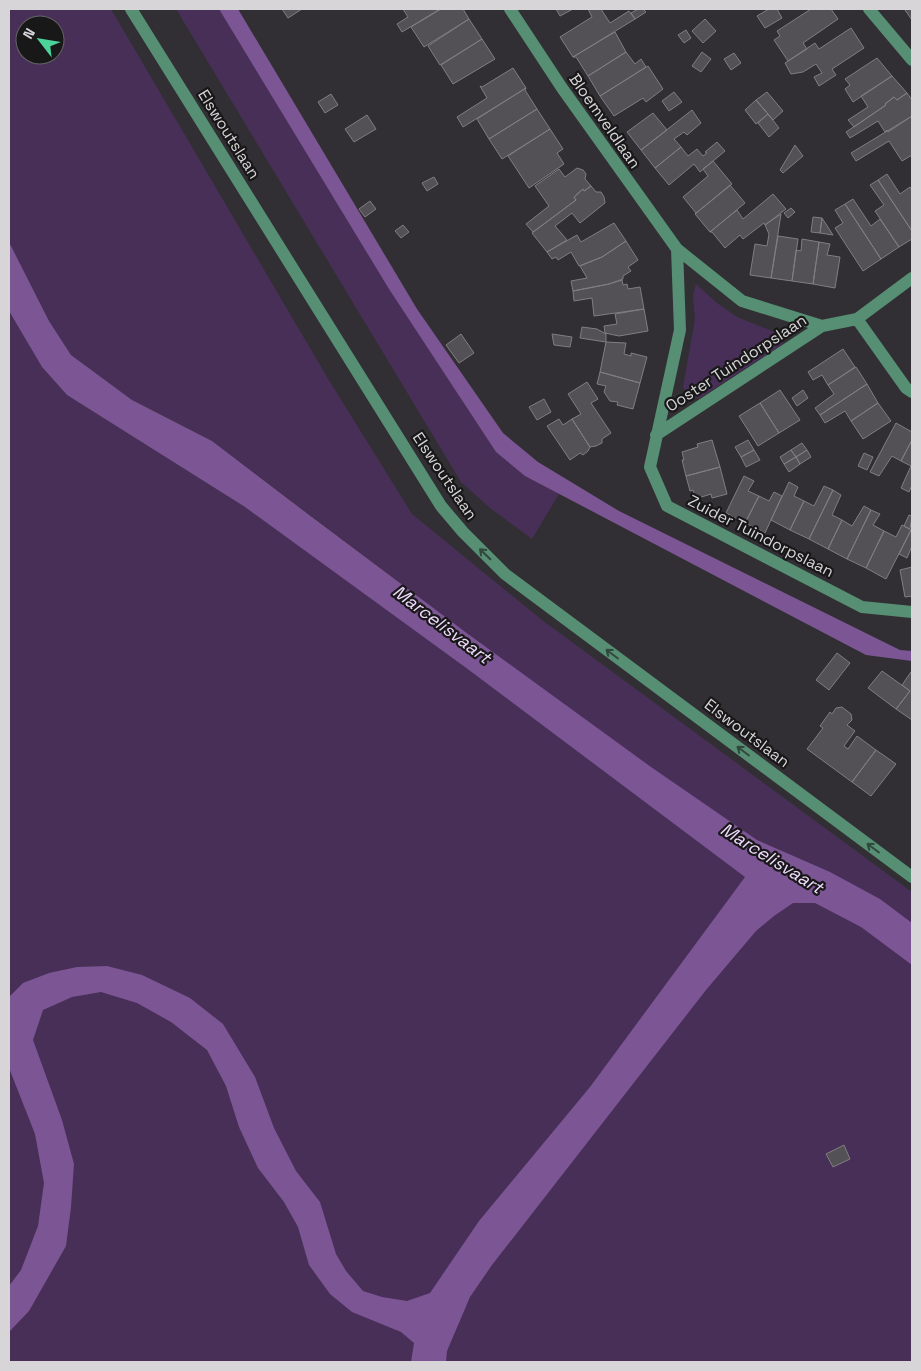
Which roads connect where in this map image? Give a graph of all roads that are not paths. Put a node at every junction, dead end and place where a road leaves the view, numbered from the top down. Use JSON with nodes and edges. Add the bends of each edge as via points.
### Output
{"nodes":[{"id":1,"x":131,"y":9,"type":"edge"},
{"id":2,"x":510,"y":9,"type":"edge"},
{"id":3,"x":869,"y":9,"type":"edge"},
{"id":4,"x":912,"y":60,"type":"edge"},
{"id":5,"x":677,"y":249,"type":"junction"},
{"id":6,"x":912,"y":278,"type":"edge"},
{"id":7,"x":857,"y":319,"type":"junction"},
{"id":8,"x":822,"y":326,"type":"junction"},
{"id":9,"x":912,"y":392,"type":"edge"},
{"id":10,"x":656,"y":435,"type":"junction"},
{"id":11,"x":912,"y":612,"type":"edge"},
{"id":12,"x":912,"y":877,"type":"edge"}],
"edges":[{"from":12,"to":1,"type":"street","name":"Elswoutslaan","one_way":true,"via":[[506,574],[462,532],[442,506]]},
{"from":2,"to":5,"type":"street","name":"Bloemveldlaan"},
{"from":3,"to":4,"type":"street"},
{"from":5,"to":8,"type":"street","name":"Bloemveldlaan","via":[[742,301]]},
{"from":5,"to":10,"type":"street","via":[[680,330]]},
{"from":6,"to":7,"type":"street","name":"Ooster Tuindorpslaan"},
{"from":7,"to":8,"type":"street","name":"Ooster Tuindorpslaan"},
{"from":7,"to":9,"type":"street"},
{"from":8,"to":10,"type":"street","name":"Ooster Tuindorpslaan"},
{"from":10,"to":11,"type":"street","name":"Zuider Tuindorpslaan","via":[[650,468],[667,506],[862,607]]}]}
